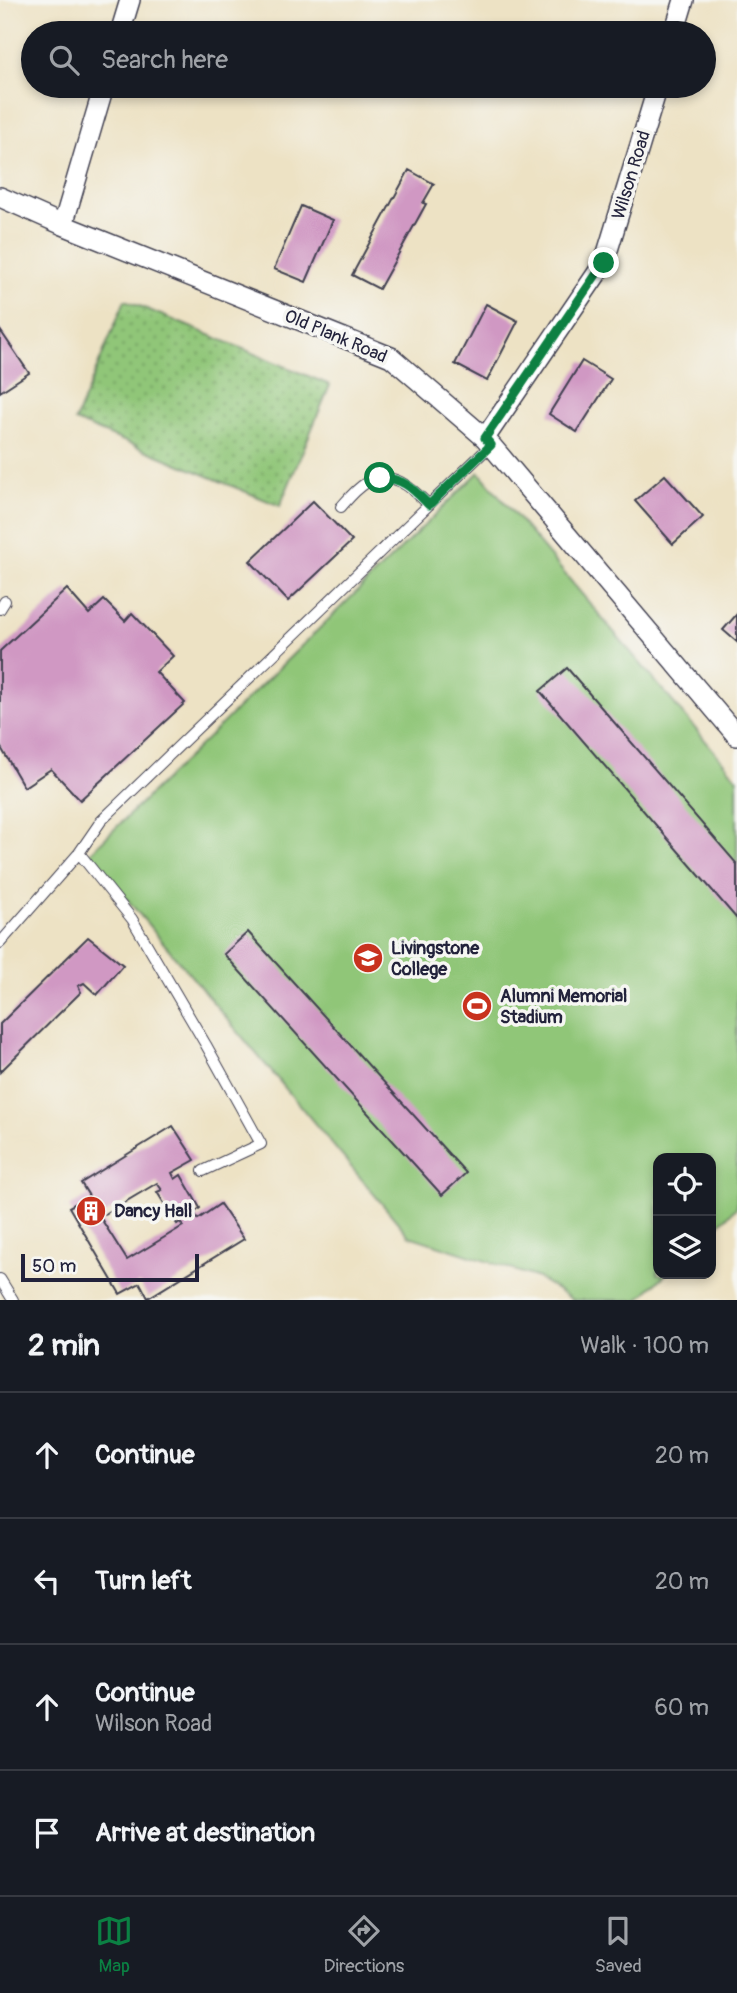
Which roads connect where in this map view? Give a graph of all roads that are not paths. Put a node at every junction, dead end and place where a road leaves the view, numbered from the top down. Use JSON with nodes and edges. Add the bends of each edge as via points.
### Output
{"nodes":[{"id":1,"x":130,"y":0,"type":"edge"},
{"id":2,"x":684,"y":0,"type":"edge"},
{"id":3,"x":124,"y":21,"type":"edge"},
{"id":4,"x":678,"y":21,"type":"edge"},
{"id":5,"x":100,"y":98,"type":"edge"},
{"id":6,"x":654,"y":98,"type":"edge"},
{"id":7,"x":2,"y":196,"type":"edge"},
{"id":8,"x":63,"y":225,"type":"junction"},
{"id":9,"x":488,"y":441,"type":"junction"},
{"id":10,"x":429,"y":505,"type":"junction"},
{"id":11,"x":341,"y":506,"type":"dead end"},
{"id":12,"x":737,"y":736,"type":"edge"},
{"id":13,"x":79,"y":853,"type":"junction"},
{"id":14,"x":0,"y":943,"type":"edge"},
{"id":15,"x":203,"y":1171,"type":"dead end"},
{"id":16,"x":0,"y":1279,"type":"edge"},
{"id":17,"x":13,"y":1300,"type":"edge"}],
"edges":[{"from":1,"to":3,"type":"street"},
{"from":2,"to":4,"type":"street"},
{"from":5,"to":8,"type":"street"},
{"from":6,"to":9,"type":"street","name":"Wilson Road","via":[[604,263]]},
{"from":7,"to":8,"type":"street","name":"Old Plank Road"},
{"from":8,"to":9,"type":"street","name":"Old Plank Road","via":[[391,357]]},
{"from":9,"to":10,"type":"lane"},
{"from":9,"to":12,"type":"street","name":"Old Plank Road"},
{"from":10,"to":11,"type":"lane","via":[[411,487],[380,478],[367,482]]},
{"from":10,"to":13,"type":"lane","via":[[101,821]]},
{"from":13,"to":14,"type":"lane"},
{"from":13,"to":15,"type":"lane","via":[[132,919],[261,1144]]},
{"from":16,"to":17,"type":"lane"}]}
